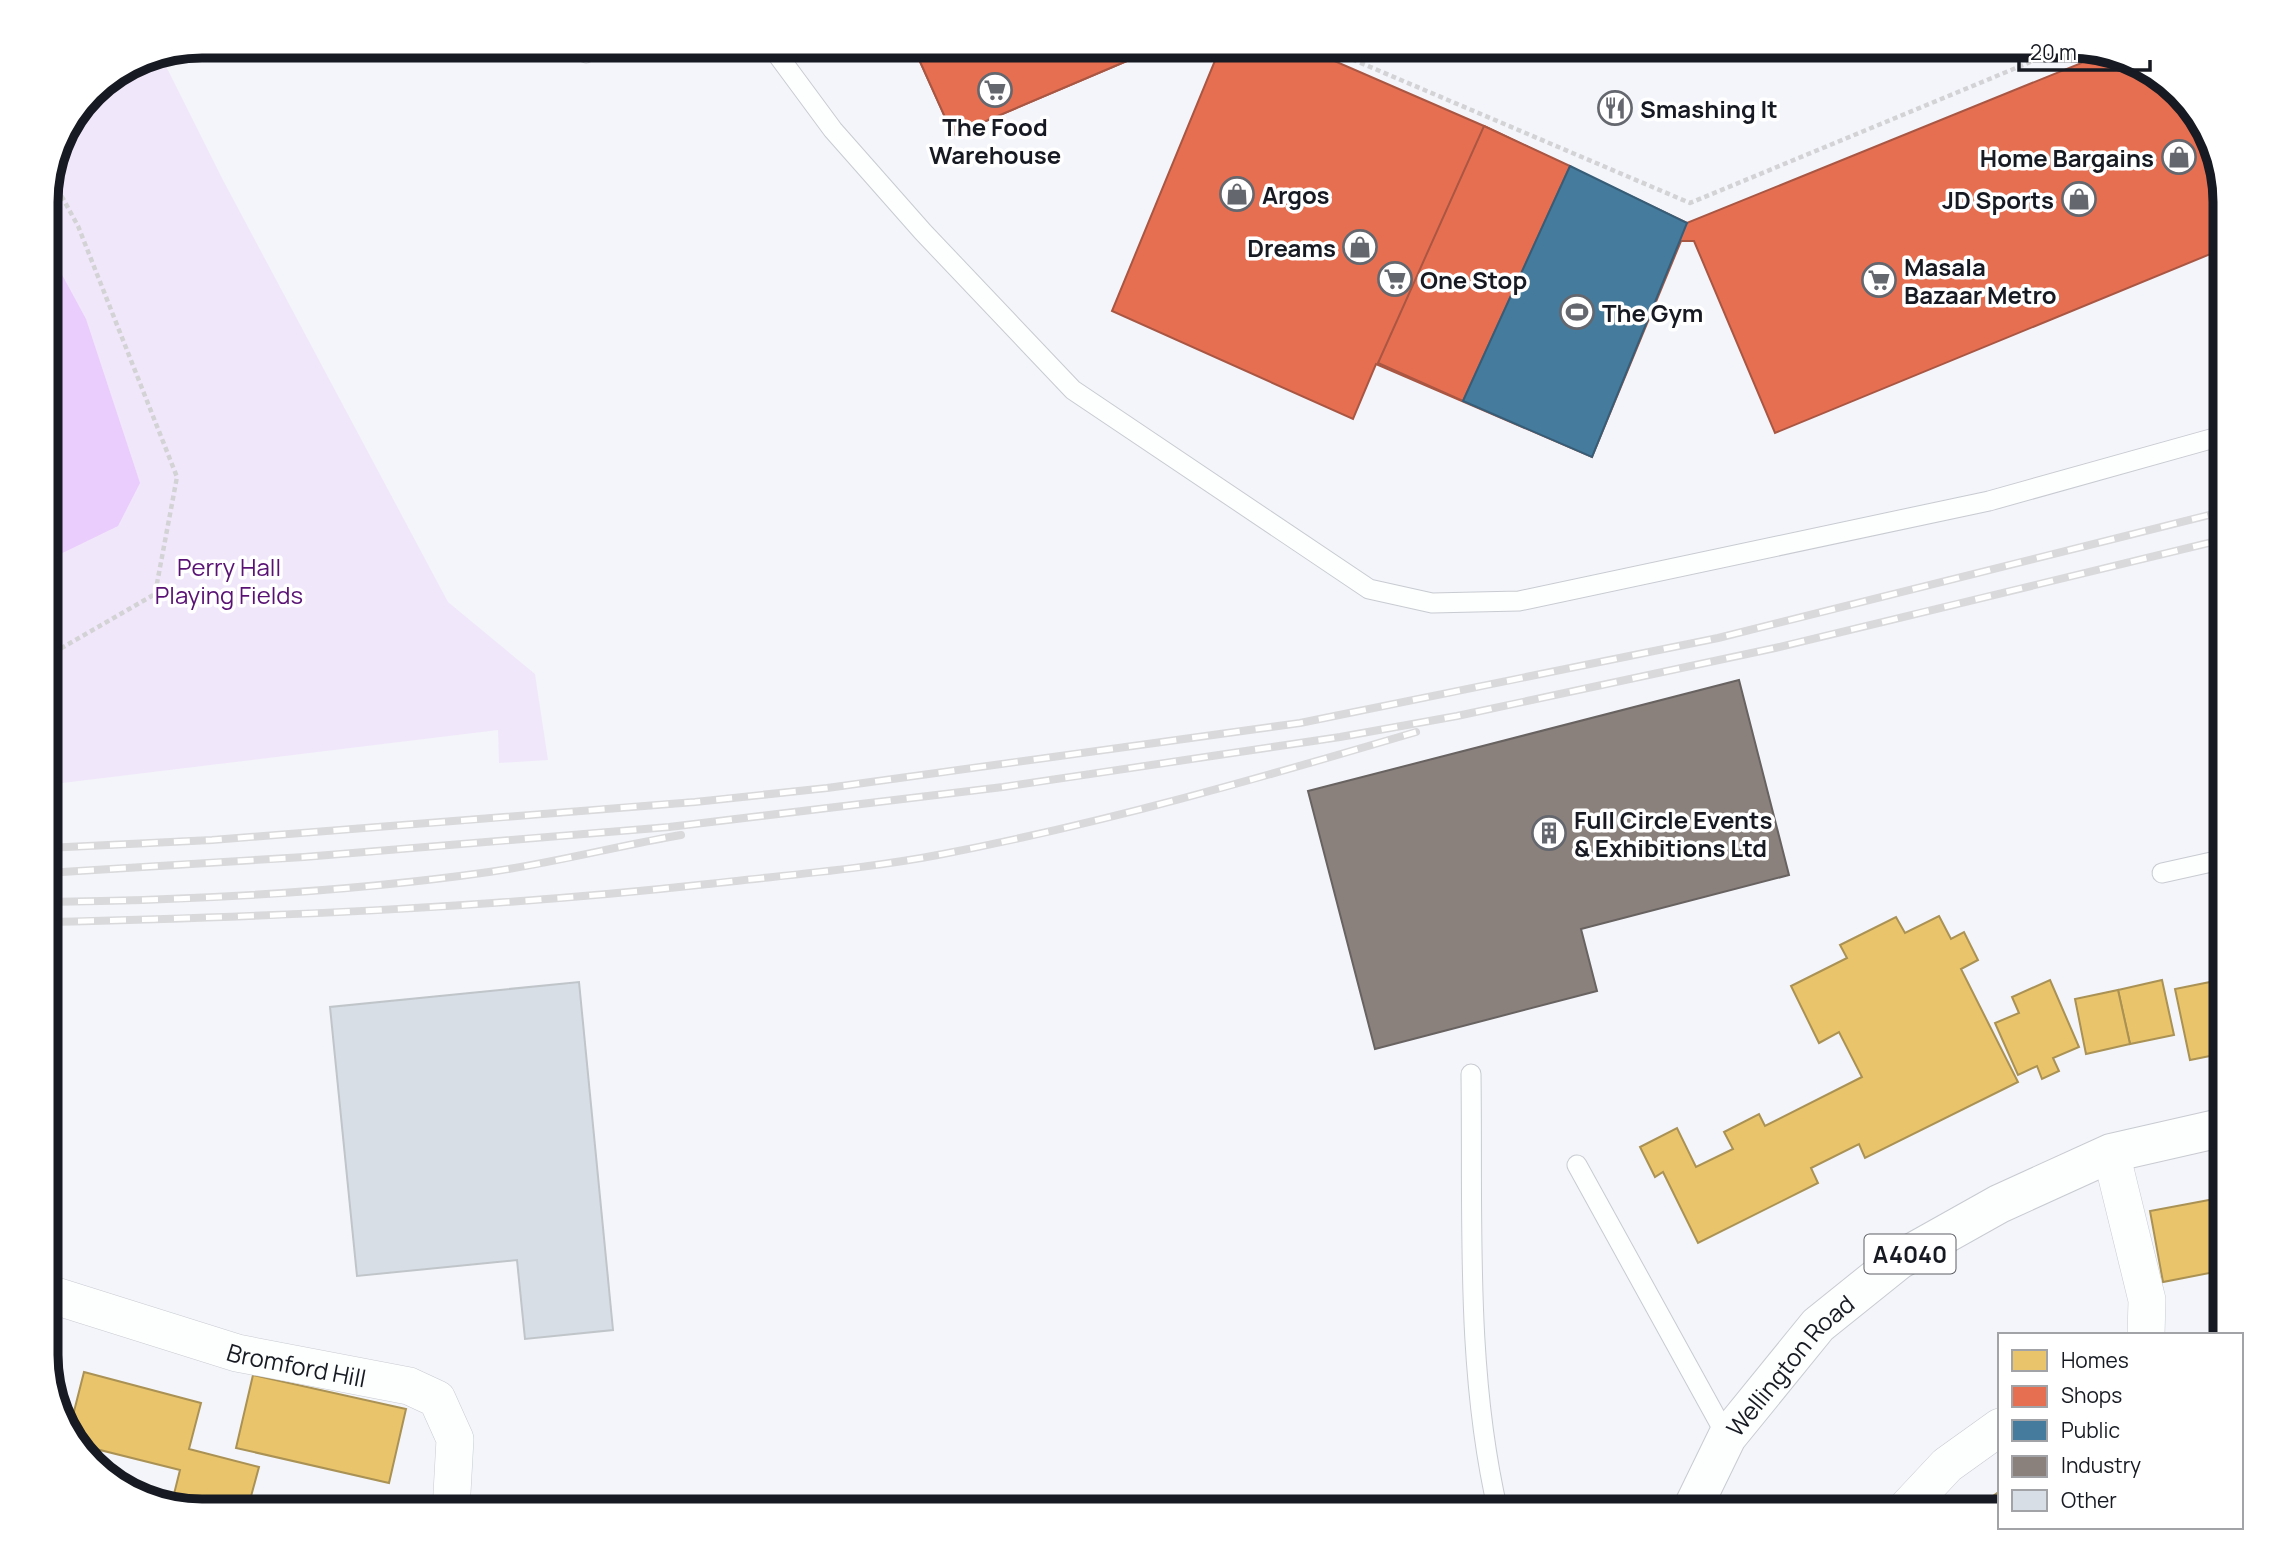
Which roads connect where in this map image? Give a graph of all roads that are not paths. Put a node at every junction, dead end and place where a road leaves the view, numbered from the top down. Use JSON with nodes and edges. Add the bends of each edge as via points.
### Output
{"nodes":[{"id":1,"x":780,"y":58,"type":"edge"},
{"id":2,"x":2213,"y":438,"type":"edge"},
{"id":3,"x":2213,"y":862,"type":"edge"},
{"id":4,"x":2162,"y":873,"type":"dead end"},
{"id":5,"x":1471,"y":1074,"type":"dead end"},
{"id":6,"x":2213,"y":1131,"type":"edge"},
{"id":7,"x":2110,"y":1153,"type":"junction"},
{"id":8,"x":1577,"y":1165,"type":"dead end"},
{"id":9,"x":58,"y":1297,"type":"edge"},
{"id":10,"x":2146,"y":1333,"type":"edge"},
{"id":11,"x":1998,"y":1428,"type":"edge"},
{"id":12,"x":1727,"y":1437,"type":"junction"},
{"id":13,"x":452,"y":1499,"type":"edge"},
{"id":14,"x":1495,"y":1499,"type":"edge"},
{"id":15,"x":1697,"y":1499,"type":"edge"},
{"id":16,"x":1915,"y":1499,"type":"edge"}],
"edges":[{"from":1,"to":2,"type":"lane","via":[[833,130],[923,232],[1073,390],[1369,589],[1432,603],[1519,601],[1989,501]]},
{"from":3,"to":4,"type":"lane"},
{"from":5,"to":14,"type":"lane","via":[[1474,1310],[1487,1464]]},
{"from":6,"to":7,"type":"main road","name":"Wellington Road","number":"A4040"},
{"from":7,"to":10,"type":"street","via":[[2147,1300]]},
{"from":7,"to":12,"type":"main road","name":"Wellington Road","number":"A4040","via":[[1999,1204],[1899,1261],[1818,1325]]},
{"from":8,"to":12,"type":"lane"},
{"from":9,"to":13,"type":"street","name":"Bromford Hill","via":[[237,1353],[409,1386],[438,1399],[455,1439]]},
{"from":11,"to":16,"type":"street","via":[[1947,1465]]},
{"from":12,"to":15,"type":"main road","name":"Wellington Road","number":"A4040"}]}
